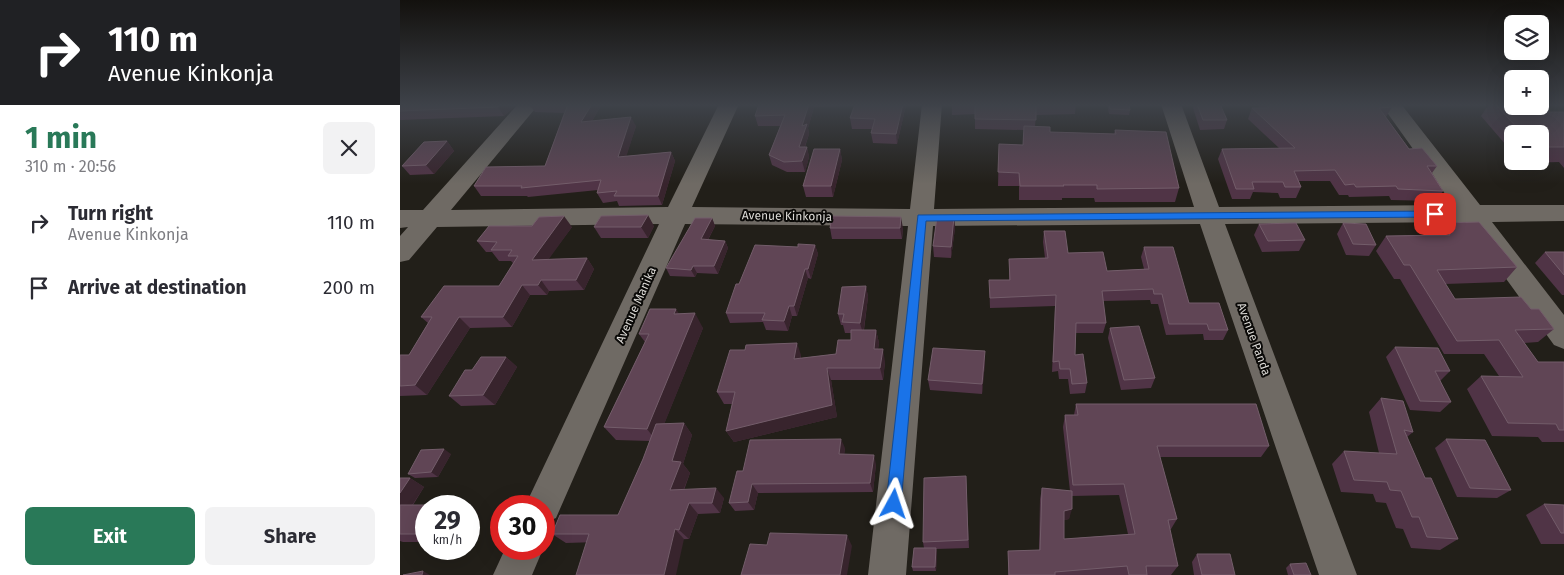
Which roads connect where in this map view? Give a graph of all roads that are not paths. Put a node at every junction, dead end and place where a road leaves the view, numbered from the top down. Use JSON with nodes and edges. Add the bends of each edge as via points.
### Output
{"nodes":[{"id":1,"x":505,"y":131,"type":"edge"},
{"id":2,"x":716,"y":131,"type":"edge"},
{"id":3,"x":930,"y":131,"type":"edge"},
{"id":4,"x":1180,"y":131,"type":"edge"},
{"id":5,"x":1411,"y":131,"type":"edge"},
{"id":6,"x":1564,"y":213,"type":"edge"},
{"id":7,"x":1208,"y":214,"type":"junction"},
{"id":8,"x":1473,"y":214,"type":"junction"},
{"id":9,"x":676,"y":215,"type":"junction"},
{"id":10,"x":922,"y":218,"type":"junction"},
{"id":11,"x":400,"y":219,"type":"edge"},
{"id":12,"x":428,"y":219,"type":"junction"},
{"id":13,"x":400,"y":252,"type":"edge"},
{"id":14,"x":1564,"y":337,"type":"edge"},
{"id":15,"x":548,"y":495,"type":"edge"},
{"id":16,"x":519,"y":560,"type":"edge"},
{"id":17,"x":512,"y":575,"type":"edge"},
{"id":18,"x":887,"y":575,"type":"edge"},
{"id":19,"x":1338,"y":575,"type":"edge"}],
"edges":[{"from":1,"to":12,"type":"street"},
{"from":2,"to":9,"type":"street","name":"Avenue Manika"},
{"from":3,"to":10,"type":"street"},
{"from":4,"to":7,"type":"street","name":"Avenue Panda"},
{"from":5,"to":8,"type":"street"},
{"from":6,"to":8,"type":"street","name":"Avenue Kinkonja"},
{"from":7,"to":8,"type":"street","name":"Avenue Kinkonja"},
{"from":7,"to":10,"type":"street","name":"Avenue Kinkonja"},
{"from":7,"to":19,"type":"street","name":"Avenue Panda"},
{"from":8,"to":14,"type":"street"},
{"from":9,"to":10,"type":"street","name":"Avenue Kinkonja"},
{"from":9,"to":12,"type":"street","name":"Avenue Kinkonja"},
{"from":9,"to":15,"type":"street","name":"Avenue Manika"},
{"from":10,"to":18,"type":"street"},
{"from":11,"to":12,"type":"street","name":"Avenue Kinkonja"},
{"from":12,"to":13,"type":"street"},
{"from":16,"to":17,"type":"street"}]}
